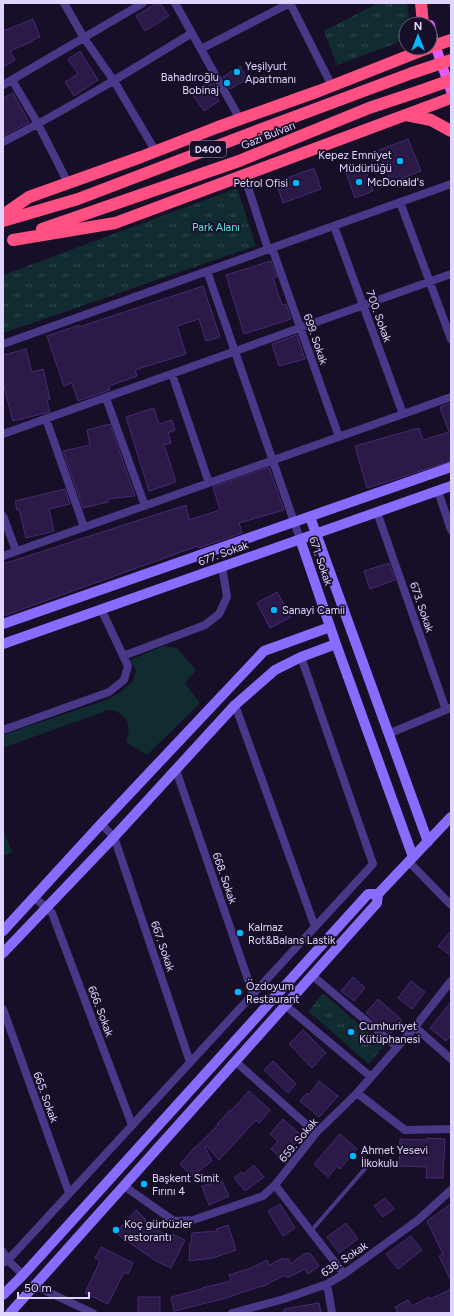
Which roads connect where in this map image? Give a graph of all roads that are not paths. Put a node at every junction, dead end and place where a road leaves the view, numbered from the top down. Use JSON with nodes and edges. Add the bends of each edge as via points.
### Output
{"nodes":[{"id":1,"x":64,"y":3,"type":"edge"},
{"id":2,"x":143,"y":3,"type":"edge"},
{"id":3,"x":175,"y":3,"type":"edge"},
{"id":4,"x":290,"y":3,"type":"edge"},
{"id":5,"x":421,"y":3,"type":"edge"},
{"id":6,"x":425,"y":3,"type":"edge"},
{"id":7,"x":422,"y":16,"type":"edge"},
{"id":8,"x":428,"y":16,"type":"edge"},
{"id":9,"x":192,"y":33,"type":"junction"},
{"id":10,"x":84,"y":38,"type":"junction"},
{"id":11,"x":451,"y":40,"type":"edge"},
{"id":12,"x":438,"y":43,"type":"edge"},
{"id":13,"x":201,"y":49,"type":"junction"},
{"id":14,"x":402,"y":56,"type":"edge"},
{"id":15,"x":407,"y":56,"type":"edge"},
{"id":16,"x":437,"y":56,"type":"edge"},
{"id":17,"x":451,"y":60,"type":"edge"},
{"id":18,"x":391,"y":63,"type":"junction"},
{"id":19,"x":12,"y":80,"type":"junction"},
{"id":20,"x":451,"y":80,"type":"edge"},
{"id":21,"x":114,"y":81,"type":"junction"},
{"id":22,"x":3,"y":86,"type":"edge"},
{"id":23,"x":332,"y":86,"type":"junction"},
{"id":24,"x":451,"y":91,"type":"edge"},
{"id":25,"x":451,"y":98,"type":"edge"},
{"id":26,"x":405,"y":115,"type":"junction"},
{"id":27,"x":240,"y":119,"type":"junction"},
{"id":28,"x":38,"y":124,"type":"junction"},
{"id":29,"x":451,"y":131,"type":"edge"},
{"id":30,"x":3,"y":142,"type":"edge"},
{"id":31,"x":156,"y":152,"type":"junction"},
{"id":32,"x":244,"y":175,"type":"junction"},
{"id":33,"x":68,"y":183,"type":"junction"},
{"id":34,"x":451,"y":184,"type":"edge"},
{"id":35,"x":400,"y":202,"type":"junction"},
{"id":36,"x":3,"y":215,"type":"edge"},
{"id":37,"x":3,"y":221,"type":"edge"},
{"id":38,"x":334,"y":226,"type":"junction"},
{"id":39,"x":8,"y":241,"type":"edge"},
{"id":40,"x":270,"y":249,"type":"junction"},
{"id":41,"x":207,"y":271,"type":"junction"},
{"id":42,"x":451,"y":274,"type":"edge"},
{"id":43,"x":430,"y":282,"type":"junction"},
{"id":44,"x":364,"y":305,"type":"junction"},
{"id":45,"x":300,"y":328,"type":"junction"},
{"id":46,"x":451,"y":339,"type":"edge"},
{"id":47,"x":3,"y":344,"type":"edge"},
{"id":48,"x":235,"y":352,"type":"junction"},
{"id":49,"x":172,"y":374,"type":"junction"},
{"id":50,"x":106,"y":398,"type":"junction"},
{"id":51,"x":451,"y":398,"type":"edge"},
{"id":52,"x":403,"y":414,"type":"junction"},
{"id":53,"x":46,"y":419,"type":"junction"},
{"id":54,"x":3,"y":434,"type":"edge"},
{"id":55,"x":338,"y":437,"type":"junction"},
{"id":56,"x":273,"y":460,"type":"junction"},
{"id":57,"x":451,"y":467,"type":"edge"},
{"id":58,"x":208,"y":483,"type":"junction"},
{"id":59,"x":451,"y":486,"type":"edge"},
{"id":60,"x":438,"y":491,"type":"junction"},
{"id":61,"x":145,"y":506,"type":"junction"},
{"id":62,"x":377,"y":512,"type":"junction"},
{"id":63,"x":3,"y":516,"type":"edge"},
{"id":64,"x":310,"y":517,"type":"junction"},
{"id":65,"x":294,"y":522,"type":"junction"},
{"id":66,"x":84,"y":527,"type":"junction"},
{"id":67,"x":451,"y":530,"type":"edge"},
{"id":68,"x":315,"y":534,"type":"junction"},
{"id":69,"x":300,"y":538,"type":"junction"},
{"id":70,"x":16,"y":551,"type":"junction"},
{"id":71,"x":3,"y":556,"type":"edge"},
{"id":72,"x":222,"y":566,"type":"junction"},
{"id":73,"x":101,"y":609,"type":"junction"},
{"id":74,"x":3,"y":624,"type":"edge"},
{"id":75,"x":330,"y":627,"type":"junction"},
{"id":76,"x":3,"y":644,"type":"edge"},
{"id":77,"x":336,"y":644,"type":"junction"},
{"id":78,"x":123,"y":656,"type":"junction"},
{"id":79,"x":301,"y":657,"type":"junction"},
{"id":80,"x":235,"y":705,"type":"junction"},
{"id":81,"x":449,"y":709,"type":"edge"},
{"id":82,"x":3,"y":730,"type":"edge"},
{"id":83,"x":388,"y":734,"type":"junction"},
{"id":84,"x":176,"y":770,"type":"junction"},
{"id":85,"x":451,"y":817,"type":"edge"},
{"id":86,"x":101,"y":824,"type":"junction"},
{"id":87,"x":114,"y":836,"type":"junction"},
{"id":88,"x":428,"y":842,"type":"junction"},
{"id":89,"x":411,"y":860,"type":"junction"},
{"id":90,"x":378,"y":894,"type":"junction"},
{"id":91,"x":34,"y":897,"type":"junction"},
{"id":92,"x":451,"y":905,"type":"edge"},
{"id":93,"x":47,"y":907,"type":"junction"},
{"id":94,"x":315,"y":927,"type":"junction"},
{"id":95,"x":3,"y":931,"type":"edge"},
{"id":96,"x":3,"y":953,"type":"edge"},
{"id":97,"x":313,"y":976,"type":"junction"},
{"id":98,"x":451,"y":981,"type":"edge"},
{"id":99,"x":253,"y":994,"type":"junction"},
{"id":100,"x":286,"y":1005,"type":"junction"},
{"id":101,"x":3,"y":1008,"type":"edge"},
{"id":102,"x":415,"y":1027,"type":"junction"},
{"id":103,"x":397,"y":1047,"type":"junction"},
{"id":104,"x":451,"y":1059,"type":"edge"},
{"id":105,"x":190,"y":1062,"type":"junction"},
{"id":106,"x":236,"y":1062,"type":"junction"},
{"id":107,"x":371,"y":1077,"type":"junction"},
{"id":108,"x":357,"y":1092,"type":"junction"},
{"id":109,"x":132,"y":1125,"type":"junction"},
{"id":110,"x":451,"y":1130,"type":"edge"},
{"id":111,"x":316,"y":1133,"type":"junction"},
{"id":112,"x":369,"y":1164,"type":"dead end"},
{"id":113,"x":275,"y":1184,"type":"junction"},
{"id":114,"x":124,"y":1186,"type":"junction"},
{"id":115,"x":451,"y":1190,"type":"edge"},
{"id":116,"x":69,"y":1193,"type":"junction"},
{"id":117,"x":311,"y":1232,"type":"junction"},
{"id":118,"x":3,"y":1252,"type":"edge"},
{"id":119,"x":5,"y":1261,"type":"edge"},
{"id":120,"x":344,"y":1274,"type":"junction"},
{"id":121,"x":23,"y":1276,"type":"junction"},
{"id":122,"x":328,"y":1284,"type":"junction"},
{"id":123,"x":33,"y":1285,"type":"junction"},
{"id":124,"x":3,"y":1295,"type":"edge"},
{"id":125,"x":10,"y":1313,"type":"edge"},
{"id":126,"x":93,"y":1313,"type":"edge"},
{"id":127,"x":232,"y":1313,"type":"edge"},
{"id":128,"x":332,"y":1313,"type":"edge"}],
"edges":[{"from":1,"to":10,"type":"street"},
{"from":2,"to":10,"type":"street"},
{"from":3,"to":9,"type":"street"},
{"from":4,"to":13,"type":"street"},
{"from":4,"to":23,"type":"street"},
{"from":5,"to":7,"type":"highway"},
{"from":6,"to":8,"type":"main road"},
{"from":9,"to":13,"type":"street"},
{"from":9,"to":21,"type":"street"},
{"from":10,"to":19,"type":"street"},
{"from":10,"to":21,"type":"street"},
{"from":11,"to":12,"type":"highway"},
{"from":13,"to":27,"type":"street"},
{"from":14,"to":18,"type":"highway"},
{"from":15,"to":18,"type":"highway"},
{"from":16,"to":24,"type":"main road"},
{"from":17,"to":37,"type":"highway","name":"Gazi Bulvarı","number":"D400","bridge":true,"via":[[78,199]]},
{"from":18,"to":23,"type":"highway"},
{"from":19,"to":22,"type":"street"},
{"from":19,"to":28,"type":"street"},
{"from":20,"to":39,"type":"highway","name":"Gazi Bulvarı","number":"D400","bridge":true,"via":[[369,108],[239,161]]},
{"from":21,"to":28,"type":"street"},
{"from":21,"to":31,"type":"street"},
{"from":23,"to":27,"type":"highway"},
{"from":25,"to":26,"type":"highway"},
{"from":26,"to":29,"type":"highway","via":[[431,120]]},
{"from":26,"to":32,"type":"highway"},
{"from":27,"to":31,"type":"highway"},
{"from":28,"to":30,"type":"street"},
{"from":28,"to":33,"type":"street"},
{"from":31,"to":33,"type":"highway"},
{"from":32,"to":39,"type":"highway","via":[[115,223]]},
{"from":32,"to":40,"type":"street","name":"699. Sokak"},
{"from":33,"to":36,"type":"highway","via":[[29,197]]},
{"from":34,"to":35,"type":"street"},
{"from":35,"to":38,"type":"street"},
{"from":35,"to":43,"type":"street"},
{"from":38,"to":40,"type":"street"},
{"from":38,"to":44,"type":"street","name":"700. Sokak"},
{"from":40,"to":41,"type":"street"},
{"from":40,"to":45,"type":"street","name":"699. Sokak"},
{"from":41,"to":47,"type":"street"},
{"from":41,"to":48,"type":"street","name":"671. Sokak"},
{"from":42,"to":43,"type":"street"},
{"from":43,"to":44,"type":"street"},
{"from":43,"to":46,"type":"street"},
{"from":44,"to":45,"type":"street"},
{"from":44,"to":52,"type":"street","name":"700. Sokak"},
{"from":45,"to":48,"type":"street"},
{"from":45,"to":55,"type":"street","name":"699. Sokak"},
{"from":48,"to":49,"type":"street"},
{"from":48,"to":56,"type":"street","name":"671. Sokak"},
{"from":49,"to":50,"type":"street"},
{"from":49,"to":58,"type":"street"},
{"from":50,"to":53,"type":"street"},
{"from":50,"to":61,"type":"street"},
{"from":51,"to":52,"type":"street"},
{"from":52,"to":55,"type":"street"},
{"from":53,"to":54,"type":"street"},
{"from":53,"to":66,"type":"street"},
{"from":55,"to":56,"type":"street"},
{"from":56,"to":58,"type":"street"},
{"from":56,"to":65,"type":"street","name":"671. Sokak"},
{"from":57,"to":64,"type":"street","name":"677. Sokak"},
{"from":58,"to":61,"type":"street"},
{"from":59,"to":60,"type":"street","name":"677. Sokak"},
{"from":60,"to":62,"type":"street","name":"677. Sokak"},
{"from":60,"to":67,"type":"street"},
{"from":61,"to":66,"type":"street"},
{"from":62,"to":68,"type":"street","name":"677. Sokak"},
{"from":62,"to":81,"type":"street","name":"673. Sokak"},
{"from":63,"to":70,"type":"street"},
{"from":64,"to":65,"type":"street","name":"677. Sokak"},
{"from":64,"to":68,"type":"street","name":"671. Sokak"},
{"from":65,"to":69,"type":"street","name":"671. Sokak"},
{"from":65,"to":74,"type":"street","name":"677. Sokak"},
{"from":66,"to":70,"type":"street"},
{"from":68,"to":69,"type":"street","name":"677. Sokak"},
{"from":68,"to":83,"type":"street","name":"671. Sokak"},
{"from":69,"to":72,"type":"street","name":"677. Sokak"},
{"from":69,"to":75,"type":"street","name":"671. Sokak"},
{"from":70,"to":71,"type":"street"},
{"from":72,"to":73,"type":"street","name":"677. Sokak"},
{"from":72,"to":78,"type":"street","via":[[227,597],[219,614],[205,626]]},
{"from":73,"to":76,"type":"street","name":"677. Sokak"},
{"from":73,"to":78,"type":"street"},
{"from":75,"to":77,"type":"street","name":"671. Sokak"},
{"from":75,"to":86,"type":"street","via":[[264,650]]},
{"from":77,"to":79,"type":"street"},
{"from":77,"to":89,"type":"street","name":"671. Sokak"},
{"from":78,"to":82,"type":"street","via":[[128,666],[124,680],[109,692]]},
{"from":79,"to":80,"type":"street","via":[[275,670]]},
{"from":79,"to":94,"type":"street","via":[[372,864]]},
{"from":80,"to":84,"type":"street"},
{"from":80,"to":94,"type":"street"},
{"from":81,"to":83,"type":"street"},
{"from":83,"to":88,"type":"street","name":"671. Sokak"},
{"from":84,"to":87,"type":"street"},
{"from":84,"to":99,"type":"street","name":"668. Sokak"},
{"from":85,"to":88,"type":"street"},
{"from":86,"to":87,"type":"street"},
{"from":86,"to":91,"type":"street"},
{"from":87,"to":93,"type":"street"},
{"from":87,"to":105,"type":"street","name":"667. Sokak"},
{"from":88,"to":89,"type":"street"},
{"from":89,"to":90,"type":"street"},
{"from":89,"to":92,"type":"street"},
{"from":90,"to":97,"type":"street","via":[[377,903]]},
{"from":90,"to":121,"type":"street","via":[[368,894]]},
{"from":91,"to":93,"type":"street"},
{"from":91,"to":95,"type":"street"},
{"from":93,"to":96,"type":"street"},
{"from":93,"to":109,"type":"street","name":"666. Sokak","via":[[52,913]]},
{"from":94,"to":99,"type":"street"},
{"from":97,"to":100,"type":"street"},
{"from":97,"to":103,"type":"street"},
{"from":98,"to":102,"type":"street","name":"659. Sokak"},
{"from":99,"to":105,"type":"street"},
{"from":100,"to":106,"type":"street"},
{"from":100,"to":107,"type":"street"},
{"from":101,"to":116,"type":"street","name":"665. Sokak"},
{"from":102,"to":103,"type":"street","name":"659. Sokak"},
{"from":102,"to":104,"type":"street"},
{"from":103,"to":107,"type":"street","name":"659. Sokak"},
{"from":105,"to":109,"type":"street"},
{"from":106,"to":111,"type":"street"},
{"from":106,"to":114,"type":"street"},
{"from":107,"to":108,"type":"street","name":"659. Sokak"},
{"from":108,"to":110,"type":"street","via":[[405,1130]]},
{"from":108,"to":111,"type":"street","name":"659. Sokak"},
{"from":109,"to":116,"type":"street"},
{"from":111,"to":113,"type":"street","name":"659. Sokak"},
{"from":112,"to":117,"type":"lane"},
{"from":113,"to":114,"type":"street","name":"659. Sokak","via":[[264,1196],[193,1220],[174,1221]]},
{"from":113,"to":117,"type":"street"},
{"from":114,"to":123,"type":"street"},
{"from":115,"to":120,"type":"street","name":"638. Sokak","via":[[418,1220]]},
{"from":116,"to":119,"type":"street"},
{"from":117,"to":120,"type":"street"},
{"from":118,"to":119,"type":"street"},
{"from":119,"to":121,"type":"street"},
{"from":120,"to":122,"type":"street","name":"638. Sokak"},
{"from":121,"to":124,"type":"street"},
{"from":122,"to":127,"type":"street","name":"638. Sokak"},
{"from":122,"to":128,"type":"street"},
{"from":123,"to":125,"type":"street"},
{"from":123,"to":126,"type":"street"}]}
